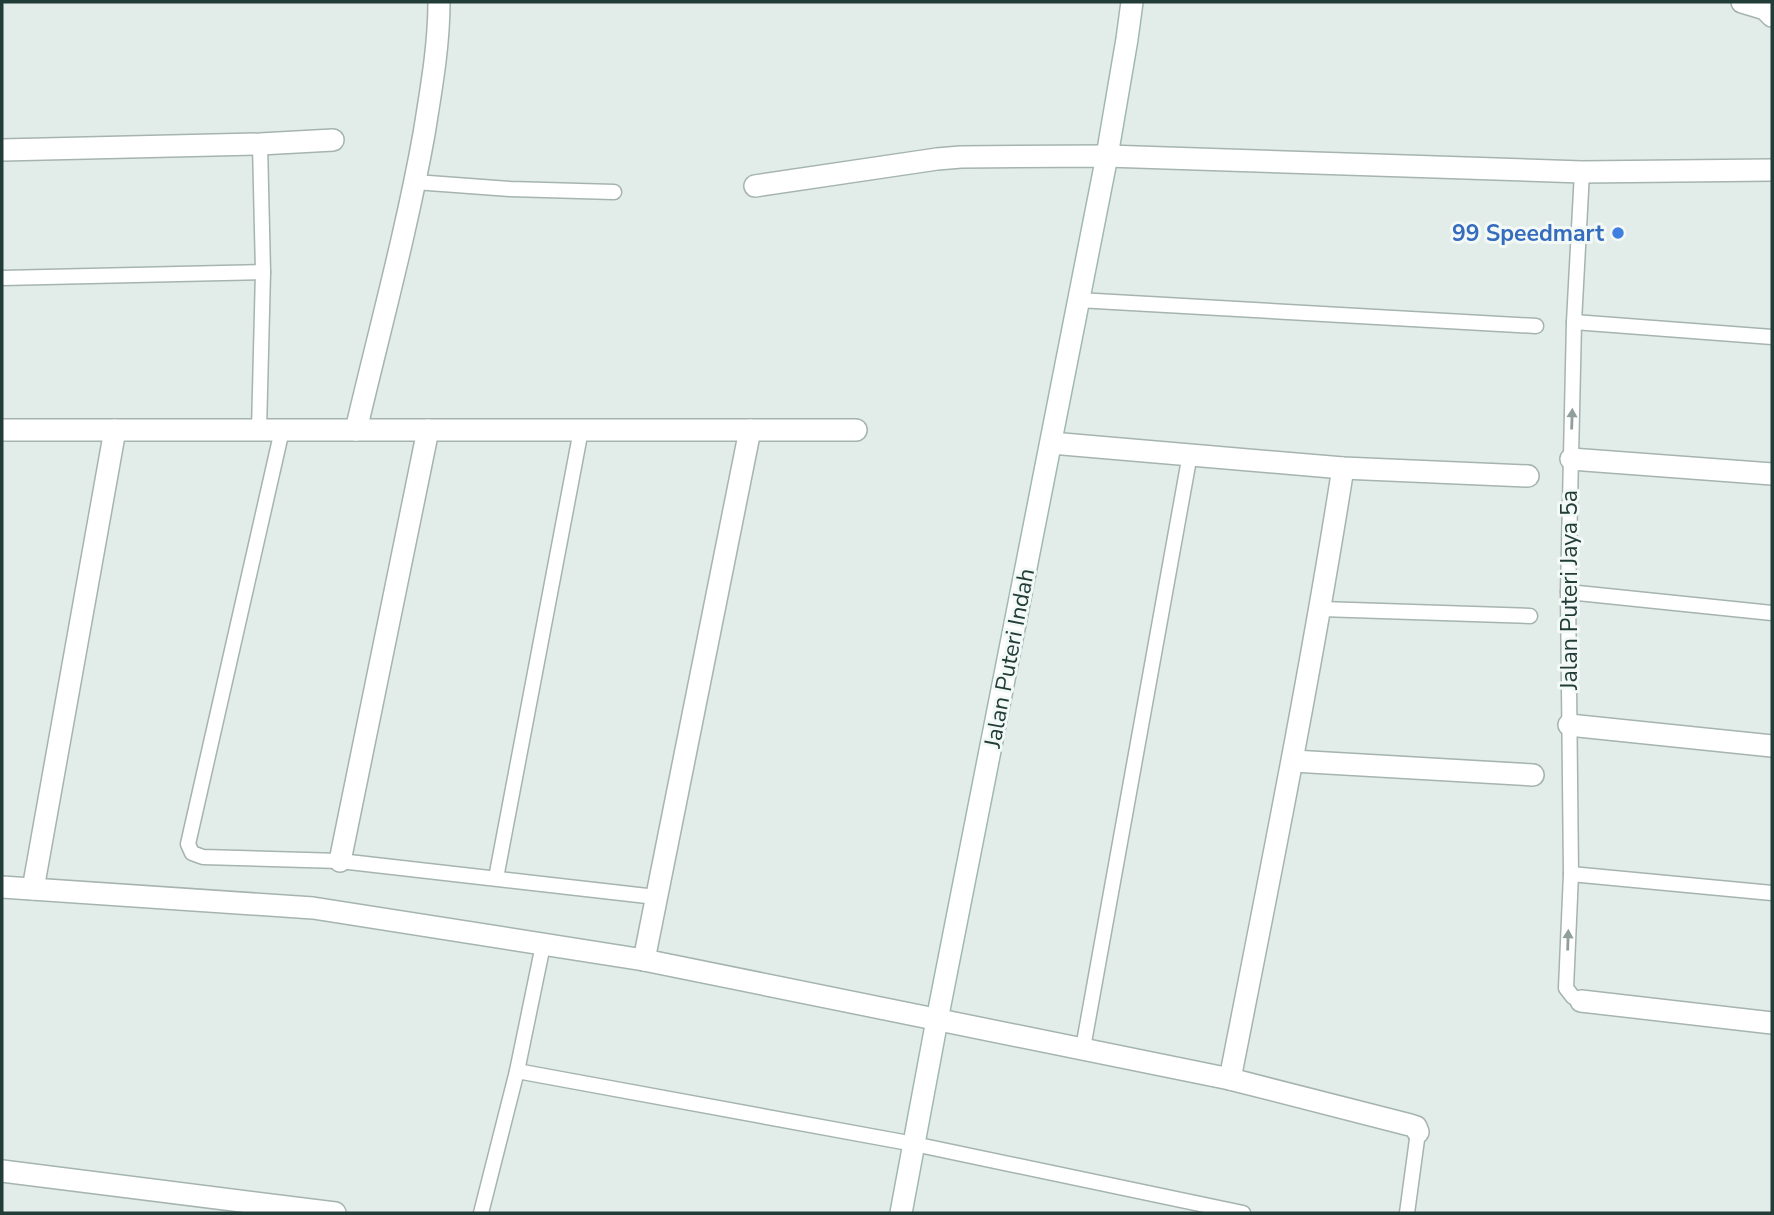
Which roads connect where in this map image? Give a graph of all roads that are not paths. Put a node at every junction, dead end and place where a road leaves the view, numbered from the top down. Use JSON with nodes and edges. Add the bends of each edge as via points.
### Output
{"nodes":[{"id":1,"x":439,"y":2,"type":"edge"},
{"id":2,"x":1132,"y":2,"type":"edge"},
{"id":3,"x":1742,"y":2,"type":"edge"},
{"id":4,"x":1767,"y":9,"type":"edge"},
{"id":5,"x":333,"y":140,"type":"dead end"},
{"id":6,"x":260,"y":144,"type":"junction"},
{"id":7,"x":2,"y":150,"type":"edge"},
{"id":8,"x":1107,"y":156,"type":"junction"},
{"id":9,"x":1772,"y":170,"type":"edge"},
{"id":10,"x":1582,"y":172,"type":"junction"},
{"id":11,"x":415,"y":182,"type":"junction"},
{"id":12,"x":755,"y":186,"type":"dead end"},
{"id":13,"x":614,"y":192,"type":"dead end"},
{"id":14,"x":262,"y":272,"type":"junction"},
{"id":15,"x":2,"y":278,"type":"edge"},
{"id":16,"x":1079,"y":300,"type":"junction"},
{"id":17,"x":1574,"y":322,"type":"junction"},
{"id":18,"x":1536,"y":326,"type":"dead end"},
{"id":19,"x":1772,"y":337,"type":"edge"},
{"id":20,"x":2,"y":430,"type":"edge"},
{"id":21,"x":115,"y":430,"type":"junction"},
{"id":22,"x":259,"y":430,"type":"junction"},
{"id":23,"x":282,"y":430,"type":"junction"},
{"id":24,"x":356,"y":430,"type":"junction"},
{"id":25,"x":428,"y":430,"type":"junction"},
{"id":26,"x":581,"y":430,"type":"junction"},
{"id":27,"x":750,"y":430,"type":"junction"},
{"id":28,"x":856,"y":430,"type":"dead end"},
{"id":29,"x":1051,"y":443,"type":"junction"},
{"id":30,"x":1190,"y":454,"type":"junction"},
{"id":31,"x":1571,"y":459,"type":"junction"},
{"id":32,"x":1343,"y":468,"type":"junction"},
{"id":33,"x":1772,"y":474,"type":"edge"},
{"id":34,"x":1528,"y":476,"type":"dead end"},
{"id":35,"x":1568,"y":592,"type":"junction"},
{"id":36,"x":1321,"y":609,"type":"junction"},
{"id":37,"x":1772,"y":613,"type":"edge"},
{"id":38,"x":1530,"y":617,"type":"dead end"},
{"id":39,"x":1569,"y":725,"type":"junction"},
{"id":40,"x":1772,"y":746,"type":"edge"},
{"id":41,"x":1293,"y":761,"type":"junction"},
{"id":42,"x":1533,"y":775,"type":"dead end"},
{"id":43,"x":340,"y":861,"type":"junction"},
{"id":44,"x":1570,"y":874,"type":"junction"},
{"id":45,"x":496,"y":878,"type":"junction"},
{"id":46,"x":2,"y":887,"type":"edge"},
{"id":47,"x":33,"y":890,"type":"junction"},
{"id":48,"x":1772,"y":893,"type":"edge"},
{"id":49,"x":656,"y":897,"type":"junction"},
{"id":50,"x":542,"y":946,"type":"junction"},
{"id":51,"x":644,"y":960,"type":"junction"},
{"id":52,"x":1581,"y":1002,"type":"joint"},
{"id":53,"x":937,"y":1020,"type":"junction"},
{"id":54,"x":1772,"y":1023,"type":"edge"},
{"id":55,"x":1083,"y":1048,"type":"junction"},
{"id":56,"x":517,"y":1071,"type":"junction"},
{"id":57,"x":1230,"y":1079,"type":"junction"},
{"id":58,"x":1418,"y":1132,"type":"joint"},
{"id":59,"x":914,"y":1144,"type":"junction"},
{"id":60,"x":2,"y":1171,"type":"edge"},
{"id":61,"x":335,"y":1213,"type":"edge"},
{"id":62,"x":481,"y":1213,"type":"edge"},
{"id":63,"x":901,"y":1213,"type":"edge"},
{"id":64,"x":1243,"y":1213,"type":"edge"},
{"id":65,"x":1407,"y":1213,"type":"edge"}],
"edges":[{"from":1,"to":11,"type":"street","via":[[433,78]]},
{"from":2,"to":8,"type":"street","name":"Jalan Puteri Indah"},
{"from":3,"to":4,"type":"street"},
{"from":5,"to":6,"type":"street"},
{"from":6,"to":7,"type":"street"},
{"from":6,"to":14,"type":"lane"},
{"from":8,"to":10,"type":"street"},
{"from":8,"to":12,"type":"street","via":[[937,159]]},
{"from":8,"to":16,"type":"street","name":"Jalan Puteri Indah"},
{"from":9,"to":10,"type":"street"},
{"from":10,"to":17,"type":"lane","name":"Jalan Puteri Jaya 5a"},
{"from":11,"to":13,"type":"lane"},
{"from":11,"to":24,"type":"street"},
{"from":14,"to":15,"type":"lane"},
{"from":14,"to":22,"type":"lane"},
{"from":16,"to":18,"type":"lane"},
{"from":16,"to":29,"type":"street","name":"Jalan Puteri Indah"},
{"from":17,"to":19,"type":"lane"},
{"from":31,"to":17,"type":"lane","name":"Jalan Puteri Jaya 5a","one_way":true},
{"from":20,"to":21,"type":"street"},
{"from":21,"to":22,"type":"street"},
{"from":21,"to":47,"type":"street"},
{"from":22,"to":23,"type":"street"},
{"from":23,"to":24,"type":"street"},
{"from":23,"to":43,"type":"lane","via":[[188,844],[192,853],[203,857]]},
{"from":24,"to":25,"type":"street"},
{"from":25,"to":26,"type":"street"},
{"from":25,"to":43,"type":"street"},
{"from":26,"to":27,"type":"street"},
{"from":26,"to":45,"type":"lane"},
{"from":27,"to":28,"type":"street"},
{"from":27,"to":49,"type":"street"},
{"from":29,"to":30,"type":"street"},
{"from":29,"to":53,"type":"street","name":"Jalan Puteri Indah"},
{"from":30,"to":32,"type":"street"},
{"from":30,"to":55,"type":"lane"},
{"from":31,"to":33,"type":"street"},
{"from":31,"to":35,"type":"lane","name":"Jalan Puteri Jaya 5a"},
{"from":32,"to":34,"type":"street"},
{"from":32,"to":36,"type":"street"},
{"from":35,"to":37,"type":"lane"},
{"from":35,"to":39,"type":"lane","name":"Jalan Puteri Jaya 5a"},
{"from":36,"to":38,"type":"lane"},
{"from":36,"to":41,"type":"street"},
{"from":39,"to":40,"type":"street"},
{"from":39,"to":44,"type":"lane","name":"Jalan Puteri Jaya 5a"},
{"from":41,"to":42,"type":"street"},
{"from":41,"to":57,"type":"street"},
{"from":43,"to":45,"type":"lane"},
{"from":44,"to":48,"type":"lane"},
{"from":52,"to":44,"type":"lane","name":"Jalan Puteri Jaya 5a","one_way":true,"via":[[1566,988]]},
{"from":45,"to":49,"type":"lane"},
{"from":46,"to":47,"type":"street"},
{"from":47,"to":50,"type":"street","via":[[313,908]]},
{"from":49,"to":51,"type":"street"},
{"from":50,"to":51,"type":"street"},
{"from":50,"to":56,"type":"lane"},
{"from":51,"to":53,"type":"street"},
{"from":52,"to":54,"type":"street"},
{"from":53,"to":55,"type":"street"},
{"from":53,"to":59,"type":"street","name":"Jalan Puteri Indah"},
{"from":55,"to":57,"type":"street"},
{"from":56,"to":59,"type":"lane"},
{"from":56,"to":62,"type":"lane"},
{"from":57,"to":58,"type":"street","via":[[1416,1126]]},
{"from":58,"to":65,"type":"lane"},
{"from":59,"to":63,"type":"street","name":"Jalan Puteri Indah"},
{"from":59,"to":64,"type":"lane"},
{"from":60,"to":61,"type":"street"}]}
